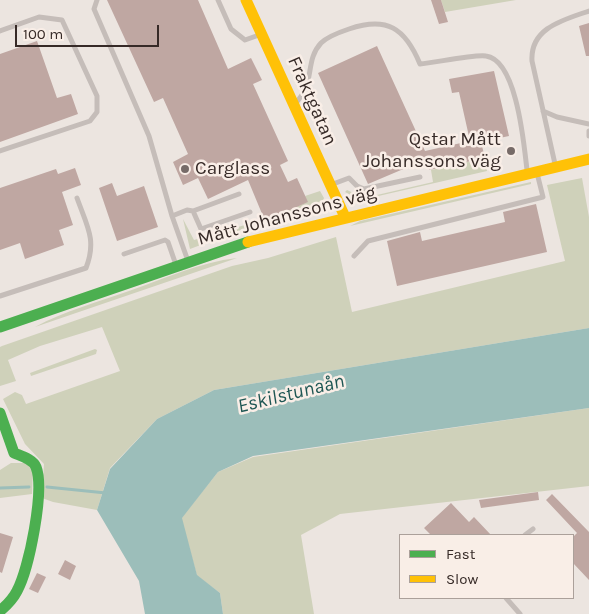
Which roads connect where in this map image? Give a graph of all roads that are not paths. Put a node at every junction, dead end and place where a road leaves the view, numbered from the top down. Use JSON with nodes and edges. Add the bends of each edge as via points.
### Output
{"nodes":[{"id":1,"x":97,"y":0,"type":"edge"},
{"id":2,"x":218,"y":0,"type":"edge"},
{"id":3,"x":246,"y":0,"type":"edge"},
{"id":4,"x":589,"y":11,"type":"edge"},
{"id":5,"x":0,"y":31,"type":"edge"},
{"id":6,"x":262,"y":34,"type":"junction"},
{"id":7,"x":295,"y":105,"type":"junction"},
{"id":8,"x":543,"y":111,"type":"junction"},
{"id":9,"x":589,"y":124,"type":"edge"},
{"id":10,"x":589,"y":131,"type":"edge"},
{"id":11,"x":589,"y":136,"type":"edge"},
{"id":12,"x":0,"y":151,"type":"edge"},
{"id":13,"x":589,"y":159,"type":"edge"},
{"id":14,"x":555,"y":167,"type":"junction"},
{"id":15,"x":532,"y":172,"type":"junction"},
{"id":16,"x":420,"y":177,"type":"dead end"},
{"id":17,"x":330,"y":185,"type":"junction"},
{"id":18,"x":240,"y":194,"type":"dead end"},
{"id":19,"x":77,"y":198,"type":"dead end"},
{"id":20,"x":192,"y":211,"type":"junction"},
{"id":21,"x":250,"y":212,"type":"dead end"},
{"id":22,"x":172,"y":216,"type":"junction"},
{"id":23,"x":345,"y":217,"type":"junction"},
{"id":24,"x":124,"y":254,"type":"dead end"},
{"id":25,"x":354,"y":256,"type":"dead end"},
{"id":26,"x":188,"y":262,"type":"junction"},
{"id":27,"x":176,"y":266,"type":"junction"},
{"id":28,"x":0,"y":296,"type":"edge"},
{"id":29,"x":0,"y":327,"type":"edge"},
{"id":30,"x":0,"y":413,"type":"edge"},
{"id":31,"x":533,"y":528,"type":"dead end"},
{"id":32,"x":527,"y":534,"type":"edge"},
{"id":33,"x":507,"y":599,"type":"edge"},
{"id":34,"x":0,"y":611,"type":"edge"},
{"id":35,"x":520,"y":614,"type":"edge"}],
"edges":[{"from":1,"to":22,"type":"lane","via":[[94,9],[149,136]]},
{"from":2,"to":6,"type":"lane","via":[[234,33],[245,40]]},
{"from":3,"to":6,"type":"street","name":"Fraktgatan"},
{"from":4,"to":8,"type":"lane","via":[[564,19],[542,32],[532,48]]},
{"from":5,"to":12,"type":"lane","via":[[39,17],[62,20],[97,96],[97,112],[90,121]]},
{"from":6,"to":7,"type":"street","name":"Fraktgatan"},
{"from":7,"to":15,"type":"lane","via":[[305,90],[309,64],[321,42],[367,23],[386,24],[412,45],[420,64],[486,56],[498,61],[515,94]]},
{"from":7,"to":17,"type":"street","name":"Fraktgatan"},
{"from":8,"to":9,"type":"lane"},
{"from":8,"to":14,"type":"lane"},
{"from":10,"to":11,"type":"lane"},
{"from":13,"to":14,"type":"street","name":"Mått Johanssons väg"},
{"from":14,"to":15,"type":"street","name":"Mått Johanssons väg"},
{"from":15,"to":23,"type":"street","name":"Mått Johanssons väg"},
{"from":15,"to":25,"type":"lane","via":[[543,196],[368,241]]},
{"from":16,"to":17,"type":"lane","via":[[364,189],[349,178]]},
{"from":17,"to":23,"type":"street","name":"Fraktgatan"},
{"from":18,"to":20,"type":"lane"},
{"from":19,"to":28,"type":"lane","via":[[90,234],[92,252],[86,268]]},
{"from":20,"to":21,"type":"lane","via":[[201,229]]},
{"from":20,"to":22,"type":"lane"},
{"from":22,"to":26,"type":"lane"},
{"from":23,"to":26,"type":"street","name":"Mått Johanssons väg","via":[[257,239]]},
{"from":24,"to":27,"type":"lane","via":[[165,240]]},
{"from":26,"to":27,"type":"street","name":"Mått Johanssons väg"},
{"from":27,"to":29,"type":"street","name":"Mått Johanssons väg"},
{"from":30,"to":34,"type":"street","via":[[14,453],[36,466],[38,480],[34,527],[19,587]]},
{"from":31,"to":32,"type":"lane"},
{"from":33,"to":35,"type":"lane"}]}
